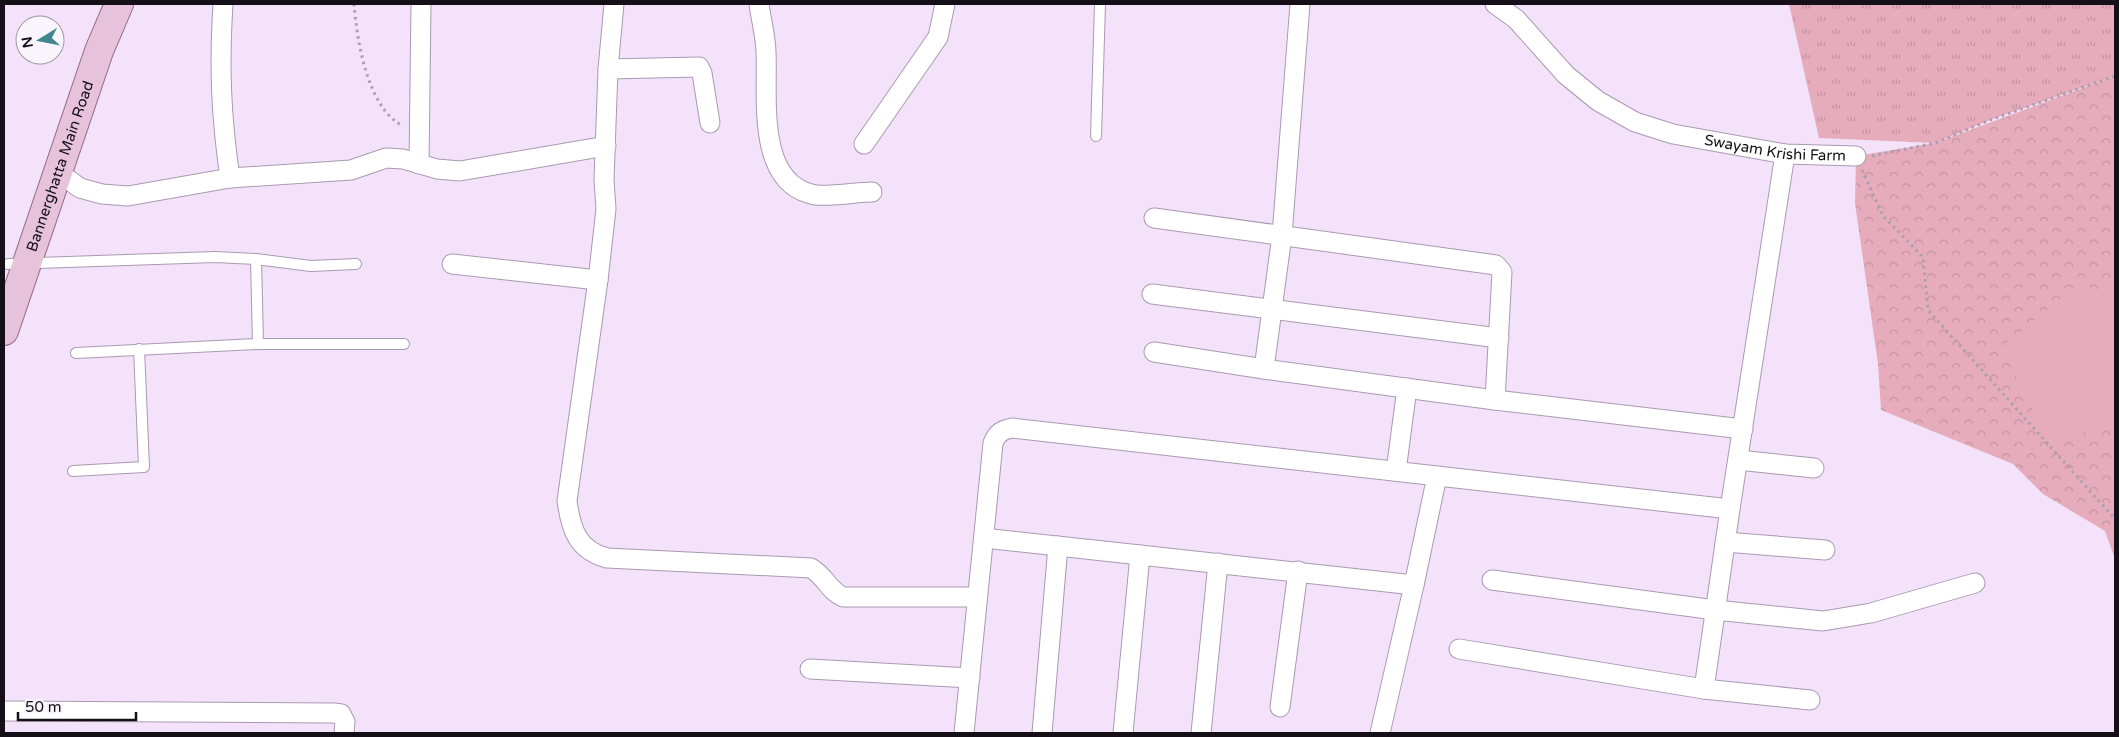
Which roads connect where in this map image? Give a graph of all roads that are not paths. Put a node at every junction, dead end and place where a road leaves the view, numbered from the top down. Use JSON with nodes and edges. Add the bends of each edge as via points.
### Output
{"nodes":[{"id":1,"x":103,"y":4,"type":"edge"},
{"id":2,"x":119,"y":4,"type":"edge"},
{"id":3,"x":222,"y":4,"type":"edge"},
{"id":4,"x":422,"y":4,"type":"edge"},
{"id":5,"x":614,"y":4,"type":"edge"},
{"id":6,"x":759,"y":4,"type":"edge"},
{"id":7,"x":945,"y":4,"type":"edge"},
{"id":8,"x":1100,"y":4,"type":"edge"},
{"id":9,"x":1300,"y":4,"type":"edge"},
{"id":10,"x":1495,"y":4,"type":"edge"},
{"id":11,"x":608,"y":69,"type":"junction"},
{"id":12,"x":82,"y":79,"type":"junction"},
{"id":13,"x":710,"y":122,"type":"dead end"},
{"id":14,"x":1096,"y":136,"type":"dead end"},
{"id":15,"x":864,"y":144,"type":"dead end"},
{"id":16,"x":606,"y":146,"type":"junction"},
{"id":17,"x":1785,"y":154,"type":"junction"},
{"id":18,"x":1856,"y":156,"type":"road end"},
{"id":19,"x":419,"y":164,"type":"junction"},
{"id":20,"x":58,"y":172,"type":"junction"},
{"id":21,"x":230,"y":178,"type":"junction"},
{"id":22,"x":872,"y":192,"type":"dead end"},
{"id":23,"x":1154,"y":218,"type":"dead end"},
{"id":24,"x":1282,"y":235,"type":"junction"},
{"id":25,"x":256,"y":259,"type":"junction"},
{"id":26,"x":356,"y":264,"type":"dead end"},
{"id":27,"x":452,"y":264,"type":"dead end"},
{"id":28,"x":13,"y":268,"type":"edge"},
{"id":29,"x":598,"y":280,"type":"junction"},
{"id":30,"x":1152,"y":294,"type":"dead end"},
{"id":31,"x":1272,"y":309,"type":"junction"},
{"id":32,"x":4,"y":331,"type":"edge"},
{"id":33,"x":1499,"y":338,"type":"junction"},
{"id":34,"x":258,"y":344,"type":"junction"},
{"id":35,"x":404,"y":344,"type":"dead end"},
{"id":36,"x":139,"y":349,"type":"junction"},
{"id":37,"x":1154,"y":352,"type":"dead end"},
{"id":38,"x":76,"y":353,"type":"dead end"},
{"id":39,"x":1264,"y":369,"type":"junction"},
{"id":40,"x":1407,"y":388,"type":"junction"},
{"id":41,"x":1494,"y":400,"type":"junction"},
{"id":42,"x":1743,"y":429,"type":"junction"},
{"id":43,"x":1738,"y":460,"type":"junction"},
{"id":44,"x":1814,"y":468,"type":"dead end"},
{"id":45,"x":73,"y":471,"type":"dead end"},
{"id":46,"x":1396,"y":471,"type":"junction"},
{"id":47,"x":1437,"y":476,"type":"junction"},
{"id":48,"x":1730,"y":509,"type":"junction"},
{"id":49,"x":984,"y":538,"type":"junction"},
{"id":50,"x":1725,"y":542,"type":"junction"},
{"id":51,"x":1058,"y":546,"type":"junction"},
{"id":52,"x":1825,"y":550,"type":"dead end"},
{"id":53,"x":1140,"y":555,"type":"junction"},
{"id":54,"x":1218,"y":563,"type":"junction"},
{"id":55,"x":1298,"y":571,"type":"junction"},
{"id":56,"x":1492,"y":580,"type":"dead end"},
{"id":57,"x":1975,"y":583,"type":"dead end"},
{"id":58,"x":1414,"y":586,"type":"junction"},
{"id":59,"x":977,"y":597,"type":"junction"},
{"id":60,"x":1715,"y":610,"type":"junction"},
{"id":61,"x":1459,"y":649,"type":"dead end"},
{"id":62,"x":810,"y":670,"type":"dead end"},
{"id":63,"x":970,"y":678,"type":"junction"},
{"id":64,"x":1704,"y":689,"type":"junction"},
{"id":65,"x":1810,"y":700,"type":"dead end"},
{"id":66,"x":1280,"y":707,"type":"dead end"},
{"id":67,"x":4,"y":711,"type":"edge"},
{"id":68,"x":344,"y":733,"type":"edge"},
{"id":69,"x":964,"y":733,"type":"edge"},
{"id":70,"x":1042,"y":733,"type":"edge"},
{"id":71,"x":1122,"y":733,"type":"edge"},
{"id":72,"x":1200,"y":733,"type":"edge"},
{"id":73,"x":1380,"y":733,"type":"edge"}],
"edges":[{"from":1,"to":12,"type":"main road","name":"Bannerghatta Main Road"},
{"from":2,"to":12,"type":"main road","name":"Bannerghatta Main Road"},
{"from":3,"to":21,"type":"street","via":[[222,119]]},
{"from":4,"to":19,"type":"street"},
{"from":5,"to":11,"type":"street"},
{"from":6,"to":22,"type":"street","via":[[766,51],[768,125],[774,160],[787,182],[811,195]]},
{"from":7,"to":15,"type":"street","via":[[938,37]]},
{"from":8,"to":14,"type":"lane"},
{"from":9,"to":24,"type":"street"},
{"from":10,"to":17,"type":"street","name":"Swayam Krishi Farm","via":[[1516,19],[1566,75],[1598,101],[1635,122],[1673,134]]},
{"from":11,"to":13,"type":"street","via":[[699,67]]},
{"from":11,"to":16,"type":"street"},
{"from":12,"to":20,"type":"main road","name":"Bannerghatta Main Road"},
{"from":12,"to":28,"type":"main road","name":"Bannerghatta Main Road"},
{"from":16,"to":19,"type":"street","via":[[460,171],[436,170]]},
{"from":16,"to":29,"type":"street","via":[[606,209]]},
{"from":17,"to":18,"type":"street","name":"Swayam Krishi Farm"},
{"from":17,"to":42,"type":"street"},
{"from":19,"to":21,"type":"street","via":[[386,158],[351,170]]},
{"from":20,"to":21,"type":"street","via":[[80,188],[128,196]]},
{"from":20,"to":28,"type":"main road","name":"Bannerghatta Main Road"},
{"from":23,"to":24,"type":"street"},
{"from":24,"to":31,"type":"street"},
{"from":24,"to":33,"type":"street","via":[[1496,265],[1502,272]]},
{"from":25,"to":26,"type":"lane","via":[[311,266]]},
{"from":25,"to":28,"type":"lane","via":[[215,257]]},
{"from":25,"to":34,"type":"lane"},
{"from":27,"to":29,"type":"street"},
{"from":28,"to":32,"type":"main road","name":"Bannerghatta Main Road"},
{"from":29,"to":59,"type":"street","via":[[567,501],[571,525],[593,554],[607,558],[811,568],[824,576],[834,592],[842,597]]},
{"from":30,"to":31,"type":"street"},
{"from":31,"to":33,"type":"street"},
{"from":31,"to":39,"type":"street"},
{"from":33,"to":41,"type":"street"},
{"from":34,"to":35,"type":"lane"},
{"from":34,"to":36,"type":"lane"},
{"from":36,"to":38,"type":"lane"},
{"from":36,"to":45,"type":"lane","via":[[144,468]]},
{"from":37,"to":39,"type":"street"},
{"from":39,"to":40,"type":"street"},
{"from":40,"to":41,"type":"street"},
{"from":40,"to":46,"type":"street"},
{"from":41,"to":42,"type":"street"},
{"from":42,"to":43,"type":"street"},
{"from":43,"to":44,"type":"street"},
{"from":43,"to":48,"type":"street"},
{"from":46,"to":47,"type":"street"},
{"from":46,"to":49,"type":"street","via":[[1012,428],[1002,430],[993,443]]},
{"from":47,"to":48,"type":"street"},
{"from":47,"to":58,"type":"street"},
{"from":48,"to":50,"type":"street"},
{"from":49,"to":51,"type":"street"},
{"from":49,"to":59,"type":"street"},
{"from":50,"to":52,"type":"street"},
{"from":50,"to":60,"type":"street"},
{"from":51,"to":53,"type":"street"},
{"from":51,"to":70,"type":"street"},
{"from":53,"to":54,"type":"street"},
{"from":53,"to":71,"type":"street"},
{"from":54,"to":55,"type":"street"},
{"from":54,"to":72,"type":"street"},
{"from":55,"to":58,"type":"street"},
{"from":55,"to":66,"type":"street"},
{"from":56,"to":60,"type":"street"},
{"from":57,"to":60,"type":"street","via":[[1871,613],[1822,621]]},
{"from":58,"to":73,"type":"street"},
{"from":59,"to":63,"type":"street"},
{"from":60,"to":64,"type":"street"},
{"from":61,"to":64,"type":"street"},
{"from":62,"to":63,"type":"street"},
{"from":63,"to":69,"type":"street"},
{"from":64,"to":65,"type":"street"},
{"from":67,"to":68,"type":"street","via":[[334,713],[341,714],[345,722]]}]}
